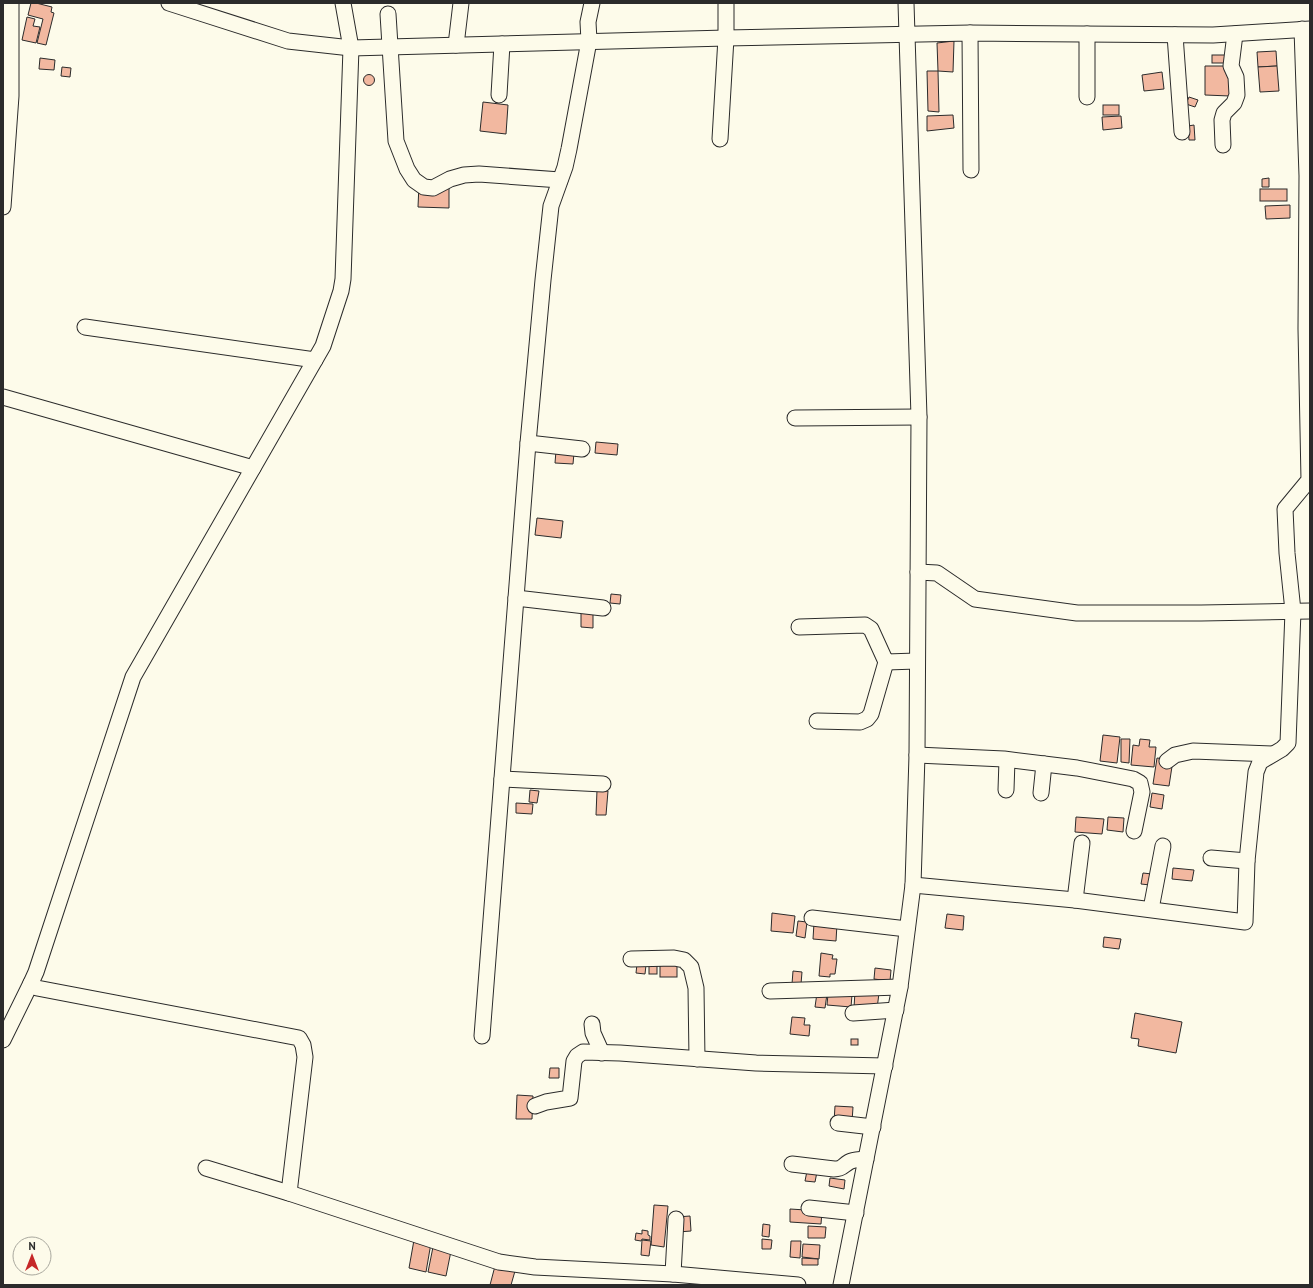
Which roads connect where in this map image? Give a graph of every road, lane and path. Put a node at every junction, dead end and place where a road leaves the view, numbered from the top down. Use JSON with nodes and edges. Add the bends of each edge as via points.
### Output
{"nodes":[{"id":1,"x":11,"y":3,"type":"edge"},
{"id":2,"x":169,"y":3,"type":"edge"},
{"id":3,"x":343,"y":3,"type":"edge"},
{"id":4,"x":461,"y":3,"type":"edge"},
{"id":5,"x":592,"y":3,"type":"edge"},
{"id":6,"x":726,"y":3,"type":"edge"},
{"id":7,"x":906,"y":3,"type":"edge"},
{"id":8,"x":388,"y":14,"type":"dead end"},
{"id":9,"x":1306,"y":29,"type":"edge"},
{"id":10,"x":970,"y":33,"type":"junction"},
{"id":11,"x":907,"y":34,"type":"junction"},
{"id":12,"x":1087,"y":34,"type":"junction"},
{"id":13,"x":1175,"y":34,"type":"junction"},
{"id":14,"x":1235,"y":34,"type":"junction"},
{"id":15,"x":726,"y":38,"type":"junction"},
{"id":16,"x":589,"y":41,"type":"junction"},
{"id":17,"x":502,"y":44,"type":"junction"},
{"id":18,"x":456,"y":45,"type":"junction"},
{"id":19,"x":390,"y":47,"type":"junction"},
{"id":20,"x":351,"y":48,"type":"junction"},
{"id":21,"x":498,"y":95,"type":"dead end"},
{"id":22,"x":1087,"y":97,"type":"dead end"},
{"id":23,"x":1182,"y":132,"type":"dead end"},
{"id":24,"x":720,"y":139,"type":"dead end"},
{"id":25,"x":1223,"y":145,"type":"dead end"},
{"id":26,"x":971,"y":170,"type":"dead end"},
{"id":27,"x":560,"y":180,"type":"junction"},
{"id":28,"x":3,"y":207,"type":"edge"},
{"id":29,"x":85,"y":327,"type":"dead end"},
{"id":30,"x":315,"y":360,"type":"junction"},
{"id":31,"x":3,"y":397,"type":"edge"},
{"id":32,"x":919,"y":417,"type":"junction"},
{"id":33,"x":795,"y":418,"type":"dead end"},
{"id":34,"x":528,"y":443,"type":"junction"},
{"id":35,"x":582,"y":449,"type":"dead end"},
{"id":36,"x":253,"y":468,"type":"junction"},
{"id":37,"x":918,"y":572,"type":"junction"},
{"id":38,"x":516,"y":598,"type":"junction"},
{"id":39,"x":603,"y":608,"type":"dead end"},
{"id":40,"x":1293,"y":611,"type":"junction"},
{"id":41,"x":1310,"y":611,"type":"edge"},
{"id":42,"x":799,"y":627,"type":"dead end"},
{"id":43,"x":917,"y":661,"type":"junction"},
{"id":44,"x":886,"y":662,"type":"junction"},
{"id":45,"x":817,"y":722,"type":"dead end"},
{"id":46,"x":1273,"y":754,"type":"junction"},
{"id":47,"x":917,"y":755,"type":"junction"},
{"id":48,"x":1007,"y":760,"type":"junction"},
{"id":49,"x":1167,"y":761,"type":"dead end"},
{"id":50,"x":1044,"y":764,"type":"junction"},
{"id":51,"x":502,"y":779,"type":"junction"},
{"id":52,"x":603,"y":784,"type":"dead end"},
{"id":53,"x":1006,"y":790,"type":"dead end"},
{"id":54,"x":1041,"y":793,"type":"dead end"},
{"id":55,"x":1134,"y":831,"type":"dead end"},
{"id":56,"x":1082,"y":843,"type":"dead end"},
{"id":57,"x":1163,"y":846,"type":"dead end"},
{"id":58,"x":1211,"y":858,"type":"dead end"},
{"id":59,"x":1247,"y":861,"type":"junction"},
{"id":60,"x":913,"y":885,"type":"junction"},
{"id":61,"x":1075,"y":900,"type":"junction"},
{"id":62,"x":1151,"y":909,"type":"junction"},
{"id":63,"x":812,"y":918,"type":"dead end"},
{"id":64,"x":907,"y":929,"type":"junction"},
{"id":65,"x":631,"y":959,"type":"dead end"},
{"id":66,"x":31,"y":983,"type":"junction"},
{"id":67,"x":900,"y":987,"type":"junction"},
{"id":68,"x":770,"y":991,"type":"dead end"},
{"id":69,"x":896,"y":1010,"type":"junction"},
{"id":70,"x":853,"y":1014,"type":"dead end"},
{"id":71,"x":592,"y":1024,"type":"dead end"},
{"id":72,"x":482,"y":1036,"type":"dead end"},
{"id":73,"x":3,"y":1040,"type":"edge"},
{"id":74,"x":602,"y":1053,"type":"junction"},
{"id":75,"x":697,"y":1059,"type":"junction"},
{"id":76,"x":885,"y":1066,"type":"junction"},
{"id":77,"x":535,"y":1106,"type":"dead end"},
{"id":78,"x":838,"y":1123,"type":"dead end"},
{"id":79,"x":873,"y":1127,"type":"junction"},
{"id":80,"x":866,"y":1160,"type":"junction"},
{"id":81,"x":792,"y":1164,"type":"dead end"},
{"id":82,"x":206,"y":1168,"type":"dead end"},
{"id":83,"x":289,"y":1192,"type":"junction"},
{"id":84,"x":809,"y":1208,"type":"dead end"},
{"id":85,"x":856,"y":1213,"type":"junction"},
{"id":86,"x":676,"y":1219,"type":"dead end"},
{"id":87,"x":673,"y":1274,"type":"junction"},
{"id":88,"x":798,"y":1285,"type":"edge"},
{"id":89,"x":841,"y":1285,"type":"edge"}],
"edges":[{"from":1,"to":28,"type":"street","via":[[11,96]]},
{"from":2,"to":20,"type":"street","via":[[288,41]]},
{"from":3,"to":20,"type":"street"},
{"from":4,"to":18,"type":"street"},
{"from":5,"to":16,"type":"street","via":[[588,22]]},
{"from":6,"to":15,"type":"street"},
{"from":7,"to":11,"type":"street"},
{"from":8,"to":19,"type":"street"},
{"from":9,"to":14,"type":"street"},
{"from":9,"to":40,"type":"street","via":[[1309,480],[1285,509]]},
{"from":10,"to":11,"type":"street"},
{"from":10,"to":12,"type":"street"},
{"from":10,"to":26,"type":"street"},
{"from":11,"to":15,"type":"street"},
{"from":11,"to":32,"type":"street"},
{"from":12,"to":13,"type":"street"},
{"from":12,"to":22,"type":"street"},
{"from":13,"to":14,"type":"street"},
{"from":13,"to":23,"type":"street"},
{"from":14,"to":25,"type":"street","via":[[1231,66],[1236,77],[1238,96],[1224,113]]},
{"from":15,"to":16,"type":"street"},
{"from":15,"to":24,"type":"street"},
{"from":16,"to":17,"type":"street"},
{"from":16,"to":27,"type":"street","via":[[569,150]]},
{"from":17,"to":18,"type":"street"},
{"from":17,"to":21,"type":"street"},
{"from":18,"to":19,"type":"street"},
{"from":19,"to":20,"type":"street"},
{"from":19,"to":27,"type":"street","via":[[396,141],[406,169],[414,180],[424,187],[433,188],[450,179],[479,174]]},
{"from":20,"to":30,"type":"street","via":[[343,279],[323,346]]},
{"from":27,"to":34,"type":"street","via":[[551,206]]},
{"from":29,"to":30,"type":"street"},
{"from":30,"to":36,"type":"street"},
{"from":31,"to":36,"type":"street"},
{"from":32,"to":33,"type":"street"},
{"from":32,"to":37,"type":"street"},
{"from":34,"to":35,"type":"street"},
{"from":34,"to":38,"type":"street"},
{"from":36,"to":66,"type":"street","via":[[133,677]]},
{"from":37,"to":40,"type":"street","via":[[937,573],[975,599],[1077,612]]},
{"from":37,"to":43,"type":"street"},
{"from":38,"to":39,"type":"street"},
{"from":38,"to":51,"type":"street"},
{"from":40,"to":41,"type":"street"},
{"from":40,"to":46,"type":"street","via":[[1288,743]]},
{"from":42,"to":44,"type":"street","via":[[865,625],[871,629]]},
{"from":43,"to":44,"type":"street"},
{"from":43,"to":47,"type":"street"},
{"from":44,"to":45,"type":"street","via":[[871,714],[867,719],[860,722]]},
{"from":46,"to":49,"type":"street","via":[[1193,751],[1175,755]]},
{"from":46,"to":59,"type":"street","via":[[1260,762],[1256,772]]},
{"from":47,"to":48,"type":"street"},
{"from":47,"to":60,"type":"street"},
{"from":48,"to":50,"type":"street"},
{"from":48,"to":53,"type":"street"},
{"from":50,"to":54,"type":"street"},
{"from":50,"to":55,"type":"street","via":[[1133,779],[1140,783],[1142,792]]},
{"from":51,"to":52,"type":"street"},
{"from":51,"to":72,"type":"street"},
{"from":56,"to":61,"type":"street"},
{"from":57,"to":62,"type":"street"},
{"from":58,"to":59,"type":"street"},
{"from":59,"to":62,"type":"street","via":[[1245,922]]},
{"from":60,"to":61,"type":"street"},
{"from":60,"to":64,"type":"street"},
{"from":61,"to":62,"type":"street"},
{"from":63,"to":64,"type":"street"},
{"from":64,"to":67,"type":"street"},
{"from":65,"to":75,"type":"street","via":[[674,958],[684,960],[691,967],[696,988]]},
{"from":66,"to":73,"type":"street"},
{"from":66,"to":83,"type":"street","via":[[37,988],[298,1038],[303,1045],[305,1057]]},
{"from":67,"to":68,"type":"street"},
{"from":67,"to":69,"type":"street"},
{"from":69,"to":70,"type":"street"},
{"from":69,"to":76,"type":"street"},
{"from":71,"to":74,"type":"street"},
{"from":74,"to":75,"type":"street"},
{"from":74,"to":77,"type":"street","via":[[583,1052],[577,1056],[570,1098]]},
{"from":75,"to":76,"type":"street"},
{"from":76,"to":79,"type":"street"},
{"from":78,"to":79,"type":"street"},
{"from":79,"to":80,"type":"street"},
{"from":80,"to":81,"type":"street","via":[[854,1160],[840,1169]]},
{"from":80,"to":85,"type":"street"},
{"from":82,"to":83,"type":"street"},
{"from":83,"to":87,"type":"street","via":[[499,1262],[535,1267]]},
{"from":84,"to":85,"type":"street"},
{"from":85,"to":89,"type":"street"},
{"from":86,"to":87,"type":"street"},
{"from":87,"to":88,"type":"street"}]}
